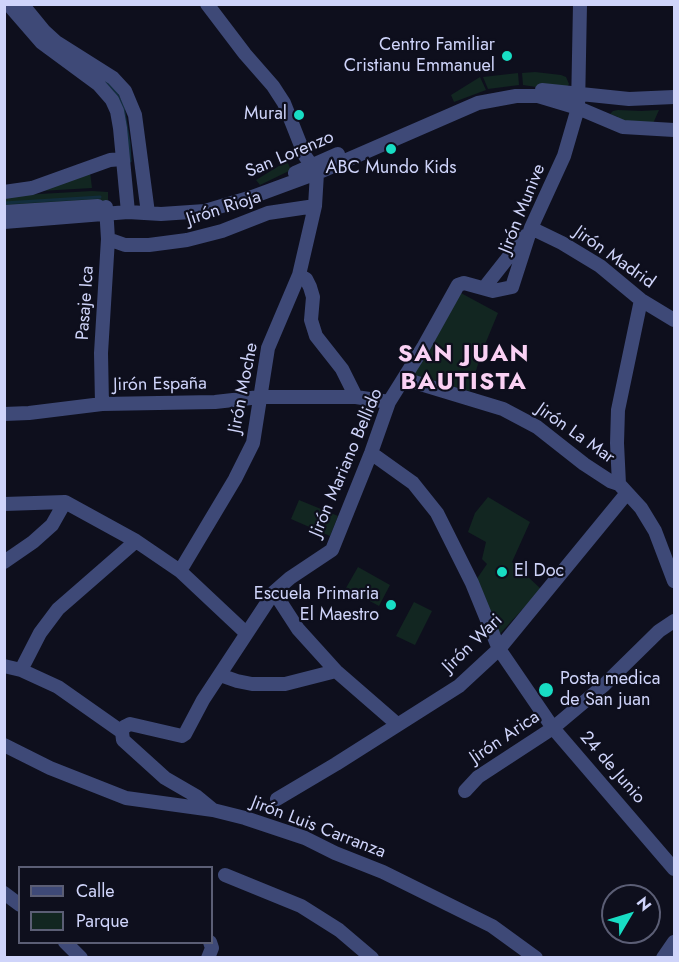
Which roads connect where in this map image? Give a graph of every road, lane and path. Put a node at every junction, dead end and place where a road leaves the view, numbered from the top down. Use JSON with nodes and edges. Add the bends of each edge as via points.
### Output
{"nodes":[{"id":1,"x":8,"y":4,"type":"edge"},
{"id":2,"x":22,"y":4,"type":"edge"},
{"id":3,"x":207,"y":4,"type":"edge"},
{"id":4,"x":580,"y":4,"type":"edge"},
{"id":5,"x":675,"y":97,"type":"edge"},
{"id":6,"x":579,"y":101,"type":"junction"},
{"id":7,"x":675,"y":130,"type":"edge"},
{"id":8,"x":122,"y":159,"type":"junction"},
{"id":9,"x":315,"y":169,"type":"junction"},
{"id":10,"x":4,"y":192,"type":"edge"},
{"id":11,"x":315,"y":206,"type":"junction"},
{"id":12,"x":127,"y":209,"type":"junction"},
{"id":13,"x":106,"y":210,"type":"junction"},
{"id":14,"x":148,"y":210,"type":"junction"},
{"id":15,"x":4,"y":212,"type":"edge"},
{"id":16,"x":4,"y":222,"type":"edge"},
{"id":17,"x":531,"y":228,"type":"junction"},
{"id":18,"x":108,"y":239,"type":"junction"},
{"id":19,"x":299,"y":275,"type":"junction"},
{"id":20,"x":464,"y":283,"type":"joint"},
{"id":21,"x":484,"y":288,"type":"junction"},
{"id":22,"x":641,"y":300,"type":"junction"},
{"id":23,"x":675,"y":320,"type":"edge"},
{"id":24,"x":404,"y":380,"type":"junction"},
{"id":25,"x":260,"y":397,"type":"junction"},
{"id":26,"x":356,"y":397,"type":"junction"},
{"id":27,"x":389,"y":402,"type":"junction"},
{"id":28,"x":102,"y":404,"type":"junction"},
{"id":29,"x":4,"y":414,"type":"edge"},
{"id":30,"x":371,"y":453,"type":"junction"},
{"id":31,"x":623,"y":489,"type":"junction"},
{"id":32,"x":65,"y":502,"type":"junction"},
{"id":33,"x":4,"y":504,"type":"edge"},
{"id":34,"x":136,"y":541,"type":"junction"},
{"id":35,"x":4,"y":562,"type":"edge"},
{"id":36,"x":180,"y":571,"type":"junction"},
{"id":37,"x":675,"y":580,"type":"edge"},
{"id":38,"x":274,"y":592,"type":"junction"},
{"id":39,"x":675,"y":621,"type":"edge"},
{"id":40,"x":246,"y":633,"type":"junction"},
{"id":41,"x":499,"y":649,"type":"junction"},
{"id":42,"x":4,"y":666,"type":"edge"},
{"id":43,"x":21,"y":669,"type":"junction"},
{"id":44,"x":336,"y":671,"type":"junction"},
{"id":45,"x":220,"y":675,"type":"junction"},
{"id":46,"x":397,"y":724,"type":"junction"},
{"id":47,"x":553,"y":728,"type":"junction"},
{"id":48,"x":122,"y":732,"type":"junction"},
{"id":49,"x":4,"y":745,"type":"edge"},
{"id":50,"x":465,"y":791,"type":"dead end"},
{"id":51,"x":277,"y":799,"type":"dead end"},
{"id":52,"x":213,"y":810,"type":"junction"},
{"id":53,"x":675,"y":869,"type":"edge"},
{"id":54,"x":225,"y":875,"type":"dead end"},
{"id":55,"x":4,"y":893,"type":"edge"},
{"id":56,"x":18,"y":904,"type":"edge"},
{"id":57,"x":675,"y":942,"type":"edge"},
{"id":58,"x":67,"y":944,"type":"edge"},
{"id":59,"x":81,"y":957,"type":"edge"},
{"id":60,"x":372,"y":957,"type":"edge"},
{"id":61,"x":536,"y":957,"type":"edge"},
{"id":62,"x":663,"y":957,"type":"edge"}],
"edges":[{"from":1,"to":8,"type":"street","via":[[41,42],[98,84],[112,100],[117,111]]},
{"from":2,"to":14,"type":"street","via":[[56,42],[113,78],[125,91],[135,115]]},
{"from":3,"to":9,"type":"street","via":[[273,86],[305,156]]},
{"from":4,"to":6,"type":"street","name":"Jirón Munive"},
{"from":5,"to":6,"type":"street"},
{"from":6,"to":7,"type":"street","via":[[623,127]]},
{"from":6,"to":9,"type":"street","name":"San Lorenzo","via":[[522,88],[488,92]]},
{"from":6,"to":17,"type":"street","name":"Jirón Munive","via":[[564,156]]},
{"from":8,"to":10,"type":"street","via":[[32,188]]},
{"from":8,"to":12,"type":"street"},
{"from":9,"to":11,"type":"street","name":"Jirón Moche"},
{"from":9,"to":14,"type":"street","name":"San Lorenzo","via":[[205,204]]},
{"from":9,"to":14,"type":"street","name":"San Lorenzo","via":[[252,198],[205,211],[178,214]]},
{"from":11,"to":18,"type":"street","name":"Jirón Rioja","via":[[268,213],[187,240],[149,245]]},
{"from":11,"to":19,"type":"street","name":"Jirón Moche"},
{"from":12,"to":13,"type":"street","name":"San Lorenzo"},
{"from":12,"to":14,"type":"street","name":"San Lorenzo"},
{"from":13,"to":15,"type":"street","name":"San Lorenzo"},
{"from":13,"to":16,"type":"street","name":"San Lorenzo"},
{"from":13,"to":18,"type":"street","name":"Pasaje Ica"},
{"from":17,"to":21,"type":"street"},
{"from":17,"to":21,"type":"street","name":"Jirón Munive","via":[[512,287],[493,291]]},
{"from":17,"to":22,"type":"street","name":"Jirón Madrid","via":[[600,266]]},
{"from":18,"to":28,"type":"street","name":"Pasaje Ica"},
{"from":19,"to":25,"type":"street","name":"Jirón Moche","via":[[268,348]]},
{"from":19,"to":26,"type":"street","via":[[306,279],[313,297],[311,320],[316,336],[342,369]]},
{"from":20,"to":21,"type":"street","name":"Jirón Munive"},
{"from":20,"to":24,"type":"street","name":"Jirón Mariano Bellido","via":[[451,295]]},
{"from":22,"to":23,"type":"street","name":"Jirón Madrid"},
{"from":22,"to":31,"type":"street","via":[[618,410],[616,443]]},
{"from":24,"to":27,"type":"street","name":"Jirón Mariano Bellido"},
{"from":24,"to":31,"type":"street","name":"Jirón La Mar","via":[[503,409],[537,427]]},
{"from":25,"to":26,"type":"street","name":"Jirón España"},
{"from":25,"to":28,"type":"street","name":"Jirón España","via":[[215,402]]},
{"from":25,"to":36,"type":"street","name":"Jirón Moche","via":[[252,442]]},
{"from":26,"to":27,"type":"street","name":"Jirón España"},
{"from":27,"to":30,"type":"street","name":"Jirón Mariano Bellido"},
{"from":28,"to":29,"type":"street","name":"Jirón España"},
{"from":30,"to":38,"type":"street","name":"Jirón Mariano Bellido","via":[[332,550]]},
{"from":30,"to":41,"type":"street","name":"24 de Junio","via":[[413,483],[437,513]]},
{"from":31,"to":37,"type":"street","name":"Jirón La Mar","via":[[655,531]]},
{"from":31,"to":41,"type":"street","name":"Jirón Wari"},
{"from":32,"to":33,"type":"street"},
{"from":32,"to":34,"type":"street"},
{"from":32,"to":35,"type":"street","via":[[52,525]]},
{"from":34,"to":36,"type":"street"},
{"from":34,"to":43,"type":"street","via":[[58,609]]},
{"from":36,"to":40,"type":"street"},
{"from":38,"to":40,"type":"street","name":"Jirón Mariano Bellido"},
{"from":38,"to":44,"type":"street","via":[[298,628]]},
{"from":39,"to":47,"type":"street","name":"Jirón Arica","via":[[659,631]]},
{"from":40,"to":45,"type":"street","name":"Jirón Mariano Bellido"},
{"from":41,"to":46,"type":"street","name":"Jirón Wari","via":[[459,686]]},
{"from":41,"to":47,"type":"street","name":"24 de Junio"},
{"from":42,"to":43,"type":"street"},
{"from":43,"to":48,"type":"street","via":[[58,687]]},
{"from":44,"to":45,"type":"street","via":[[285,684],[252,684]]},
{"from":44,"to":46,"type":"street"},
{"from":45,"to":48,"type":"street","name":"Jirón Mariano Bellido","via":[[182,736],[130,724]]},
{"from":46,"to":51,"type":"street","name":"Jirón Wari"},
{"from":47,"to":50,"type":"street","name":"Jirón Arica","via":[[478,777]]},
{"from":47,"to":53,"type":"street","name":"24 de Junio"},
{"from":48,"to":52,"type":"street","via":[[123,740],[156,771]]},
{"from":49,"to":52,"type":"street","name":"Jirón Luis Carranza","via":[[126,798]]},
{"from":52,"to":61,"type":"street","name":"Jirón Luis Carranza","via":[[305,838],[383,872],[492,926]]},
{"from":54,"to":60,"type":"street","via":[[301,906]]},
{"from":55,"to":56,"type":"street"},
{"from":57,"to":62,"type":"street"},
{"from":58,"to":59,"type":"street"}]}
